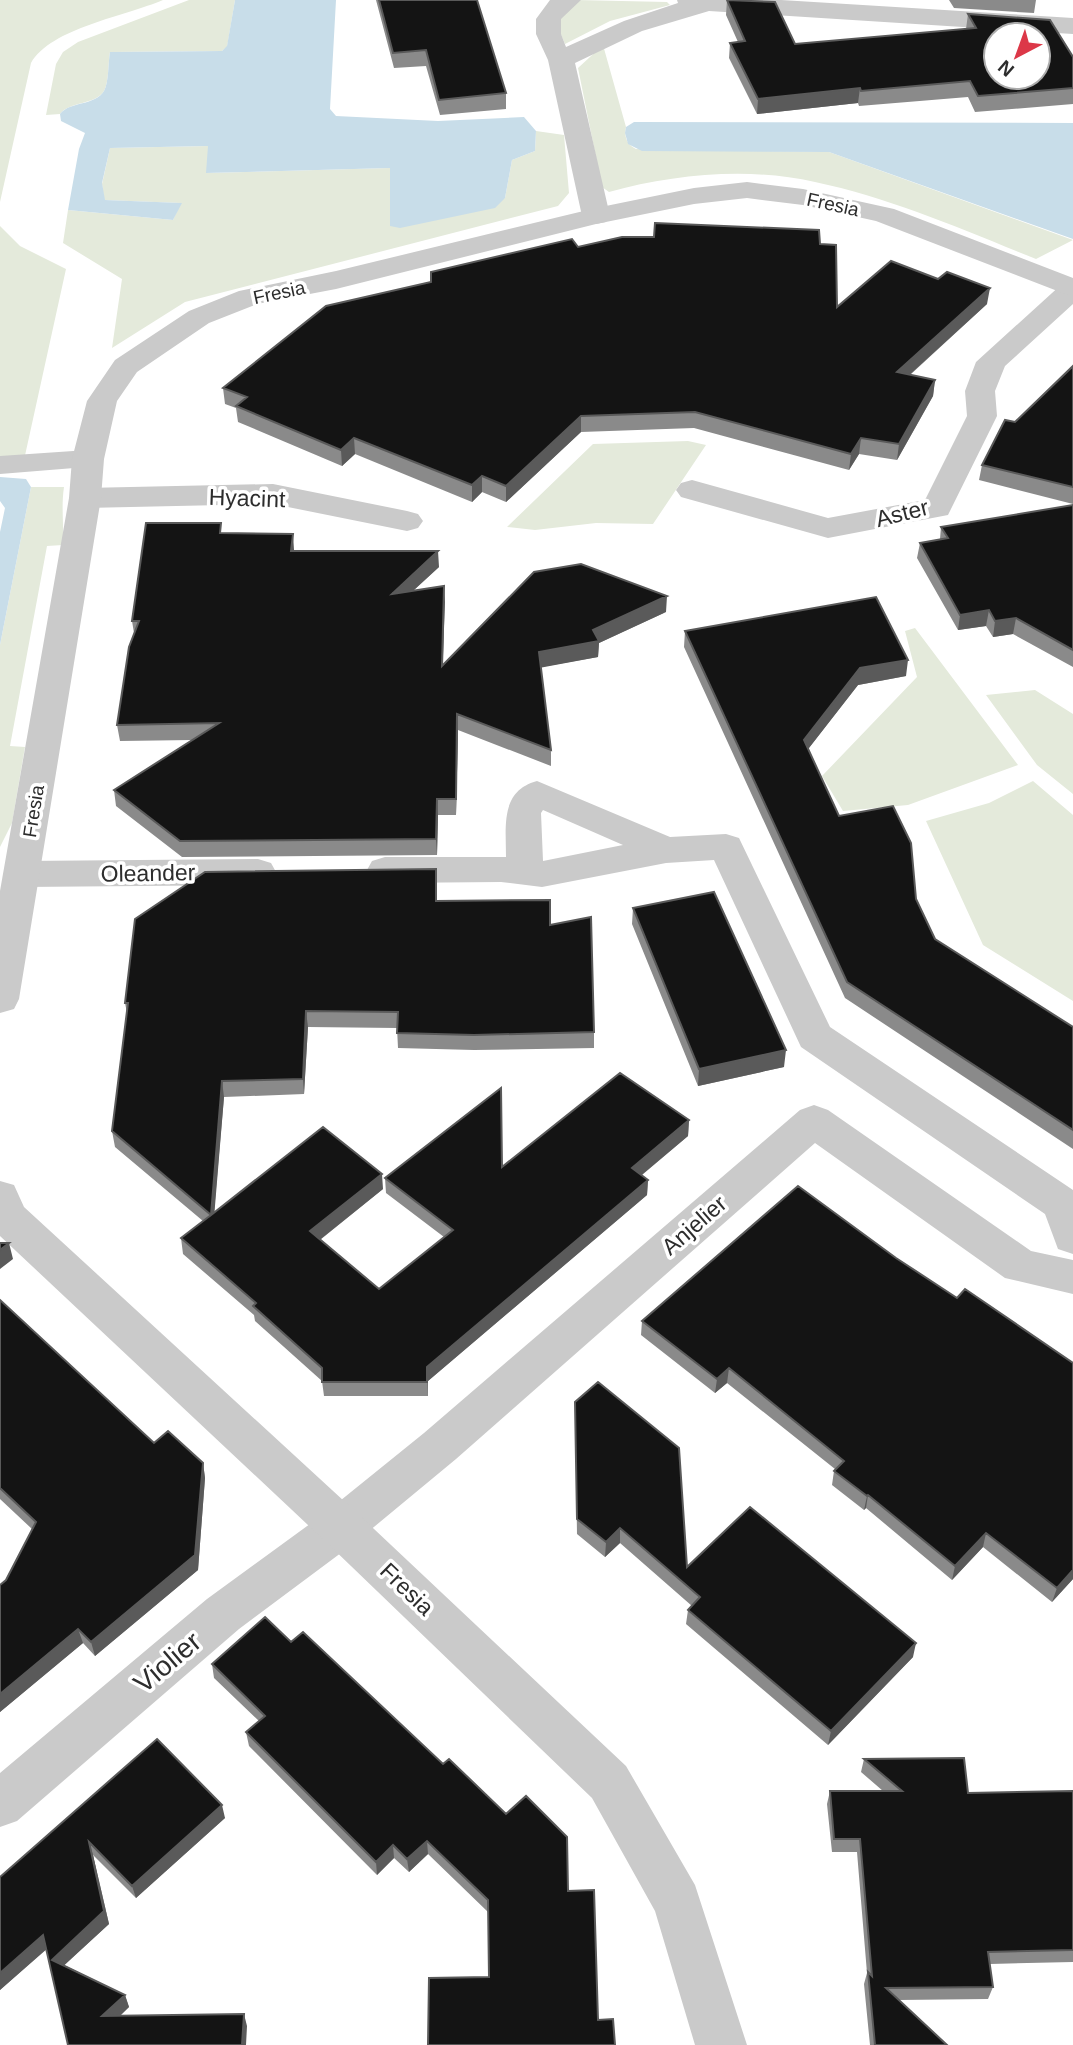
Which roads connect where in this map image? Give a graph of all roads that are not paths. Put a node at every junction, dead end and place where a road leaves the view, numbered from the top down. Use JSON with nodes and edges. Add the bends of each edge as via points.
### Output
{"nodes":[{"id":1,"x":569,"y":0,"type":"edge"},
{"id":2,"x":699,"y":2,"type":"edge"},
{"id":3,"x":1073,"y":26,"type":"edge"},
{"id":4,"x":561,"y":60,"type":"junction"},
{"id":5,"x":596,"y":216,"type":"junction"},
{"id":6,"x":1073,"y":289,"type":"edge"},
{"id":7,"x":88,"y":459,"type":"junction"},
{"id":8,"x":0,"y":465,"type":"edge"},
{"id":9,"x":692,"y":490,"type":"dead end"},
{"id":10,"x":85,"y":498,"type":"junction"},
{"id":11,"x":407,"y":521,"type":"dead end"},
{"id":12,"x":666,"y":850,"type":"junction"},
{"id":13,"x":351,"y":871,"type":"edge"},
{"id":14,"x":296,"y":872,"type":"edge"},
{"id":15,"x":525,"y":872,"type":"junction"},
{"id":16,"x":23,"y":874,"type":"junction"},
{"id":17,"x":0,"y":999,"type":"edge"},
{"id":18,"x":2,"y":1210,"type":"edge"},
{"id":19,"x":1073,"y":1237,"type":"edge"},
{"id":20,"x":1073,"y":1277,"type":"edge"},
{"id":21,"x":341,"y":1527,"type":"junction"},
{"id":22,"x":0,"y":1804,"type":"edge"},
{"id":23,"x":721,"y":2045,"type":"edge"}],
"edges":[{"from":1,"to":4,"type":"street","via":[[559,4],[547,20],[548,41]]},
{"from":2,"to":3,"type":"street"},
{"from":2,"to":4,"type":"street","via":[[617,31]]},
{"from":4,"to":5,"type":"street"},
{"from":5,"to":6,"type":"street","name":"Fresia","via":[[747,190],[803,197],[884,215]]},
{"from":5,"to":7,"type":"street","name":"Fresia","via":[[248,298],[199,317],[126,366],[102,401]]},
{"from":6,"to":9,"type":"street","name":"Aster","via":[[990,362],[980,391],[982,416],[937,508],[828,528]]},
{"from":7,"to":8,"type":"street"},
{"from":7,"to":10,"type":"street","name":"Fresia"},
{"from":10,"to":11,"type":"street","name":"Hyacint","via":[[273,494]]},
{"from":10,"to":16,"type":"street","name":"Fresia"},
{"from":12,"to":15,"type":"street","via":[[542,874]]},
{"from":12,"to":15,"type":"street","via":[[537,793],[523,811]]},
{"from":12,"to":19,"type":"street","via":[[726,847],[816,1037],[1063,1205]]},
{"from":13,"to":15,"type":"street"},
{"from":14,"to":16,"type":"street","name":"Oleander"},
{"from":16,"to":17,"type":"street","name":"Fresia"},
{"from":18,"to":21,"type":"street","name":"Fresia"},
{"from":20,"to":21,"type":"street","name":"Anjelier","via":[[1020,1266],[814,1121]]},
{"from":21,"to":22,"type":"street","name":"Violier","via":[[223,1615]]},
{"from":21,"to":23,"type":"street","name":"Fresia","via":[[609,1782],[677,1902]]}]}
